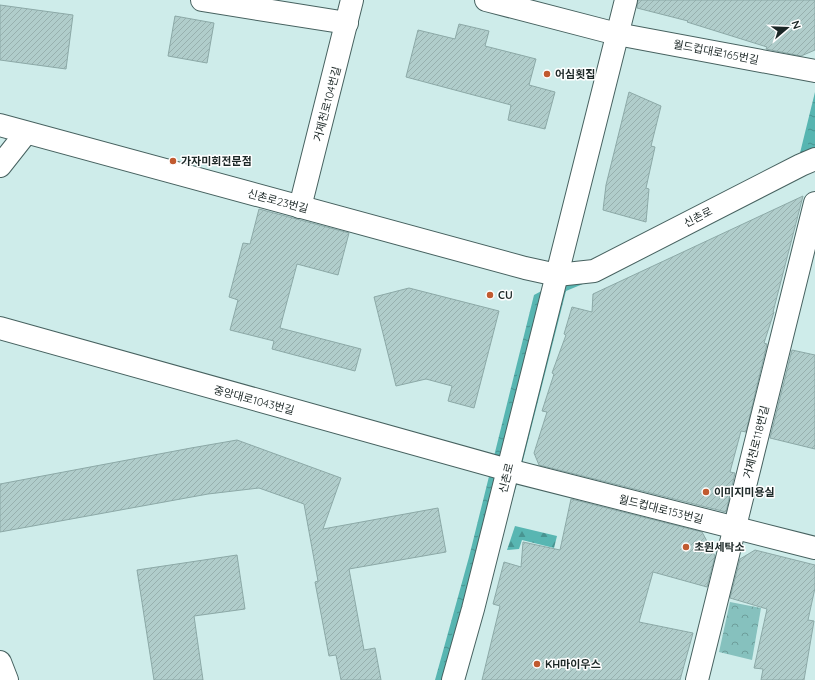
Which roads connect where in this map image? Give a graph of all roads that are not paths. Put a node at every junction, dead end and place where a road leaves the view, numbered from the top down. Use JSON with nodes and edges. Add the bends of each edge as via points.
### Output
{"nodes":[{"id":1,"x":202,"y":0,"type":"edge"},
{"id":2,"x":352,"y":0,"type":"edge"},
{"id":3,"x":486,"y":0,"type":"edge"},
{"id":4,"x":626,"y":0,"type":"edge"},
{"id":5,"x":348,"y":23,"type":"junction"},
{"id":6,"x":617,"y":34,"type":"junction"},
{"id":7,"x":815,"y":71,"type":"edge"},
{"id":8,"x":0,"y":125,"type":"edge"},
{"id":9,"x":26,"y":132,"type":"junction"},
{"id":10,"x":815,"y":159,"type":"edge"},
{"id":11,"x":0,"y":166,"type":"edge"},
{"id":12,"x":815,"y":203,"type":"edge"},
{"id":13,"x":300,"y":207,"type":"junction"},
{"id":14,"x":557,"y":275,"type":"junction"},
{"id":15,"x":0,"y":328,"type":"edge"},
{"id":16,"x":508,"y":470,"type":"junction"},
{"id":17,"x":735,"y":528,"type":"junction"},
{"id":18,"x":815,"y":548,"type":"edge"},
{"id":19,"x":0,"y":662,"type":"edge"},
{"id":20,"x":7,"y":680,"type":"edge"},
{"id":21,"x":453,"y":680,"type":"edge"},
{"id":22,"x":697,"y":680,"type":"edge"}],
"edges":[{"from":1,"to":5,"type":"street"},
{"from":2,"to":5,"type":"street","name":"거제천로104번길"},
{"from":3,"to":6,"type":"street"},
{"from":4,"to":6,"type":"street","name":"신촌로"},
{"from":5,"to":13,"type":"street","name":"거제천로104번길"},
{"from":6,"to":7,"type":"street","name":"월드컵대로165번길"},
{"from":6,"to":14,"type":"street","name":"신촌로"},
{"from":8,"to":9,"type":"street","name":"신촌로23번길"},
{"from":9,"to":11,"type":"street"},
{"from":9,"to":13,"type":"street","name":"신촌로23번길"},
{"from":10,"to":14,"type":"street","name":"신촌로","via":[[594,271]]},
{"from":12,"to":17,"type":"street","name":"거제천로118번길"},
{"from":13,"to":14,"type":"street","name":"신촌로23번길"},
{"from":14,"to":16,"type":"street","name":"신촌로"},
{"from":15,"to":16,"type":"street","name":"중앙대로1043번길"},
{"from":16,"to":17,"type":"street","name":"월드컵대로153번길"},
{"from":16,"to":21,"type":"street","name":"신촌로"},
{"from":17,"to":18,"type":"street","name":"월드컵대로153번길"},
{"from":17,"to":22,"type":"street","name":"거제천로118번길"},
{"from":19,"to":20,"type":"street"}]}
